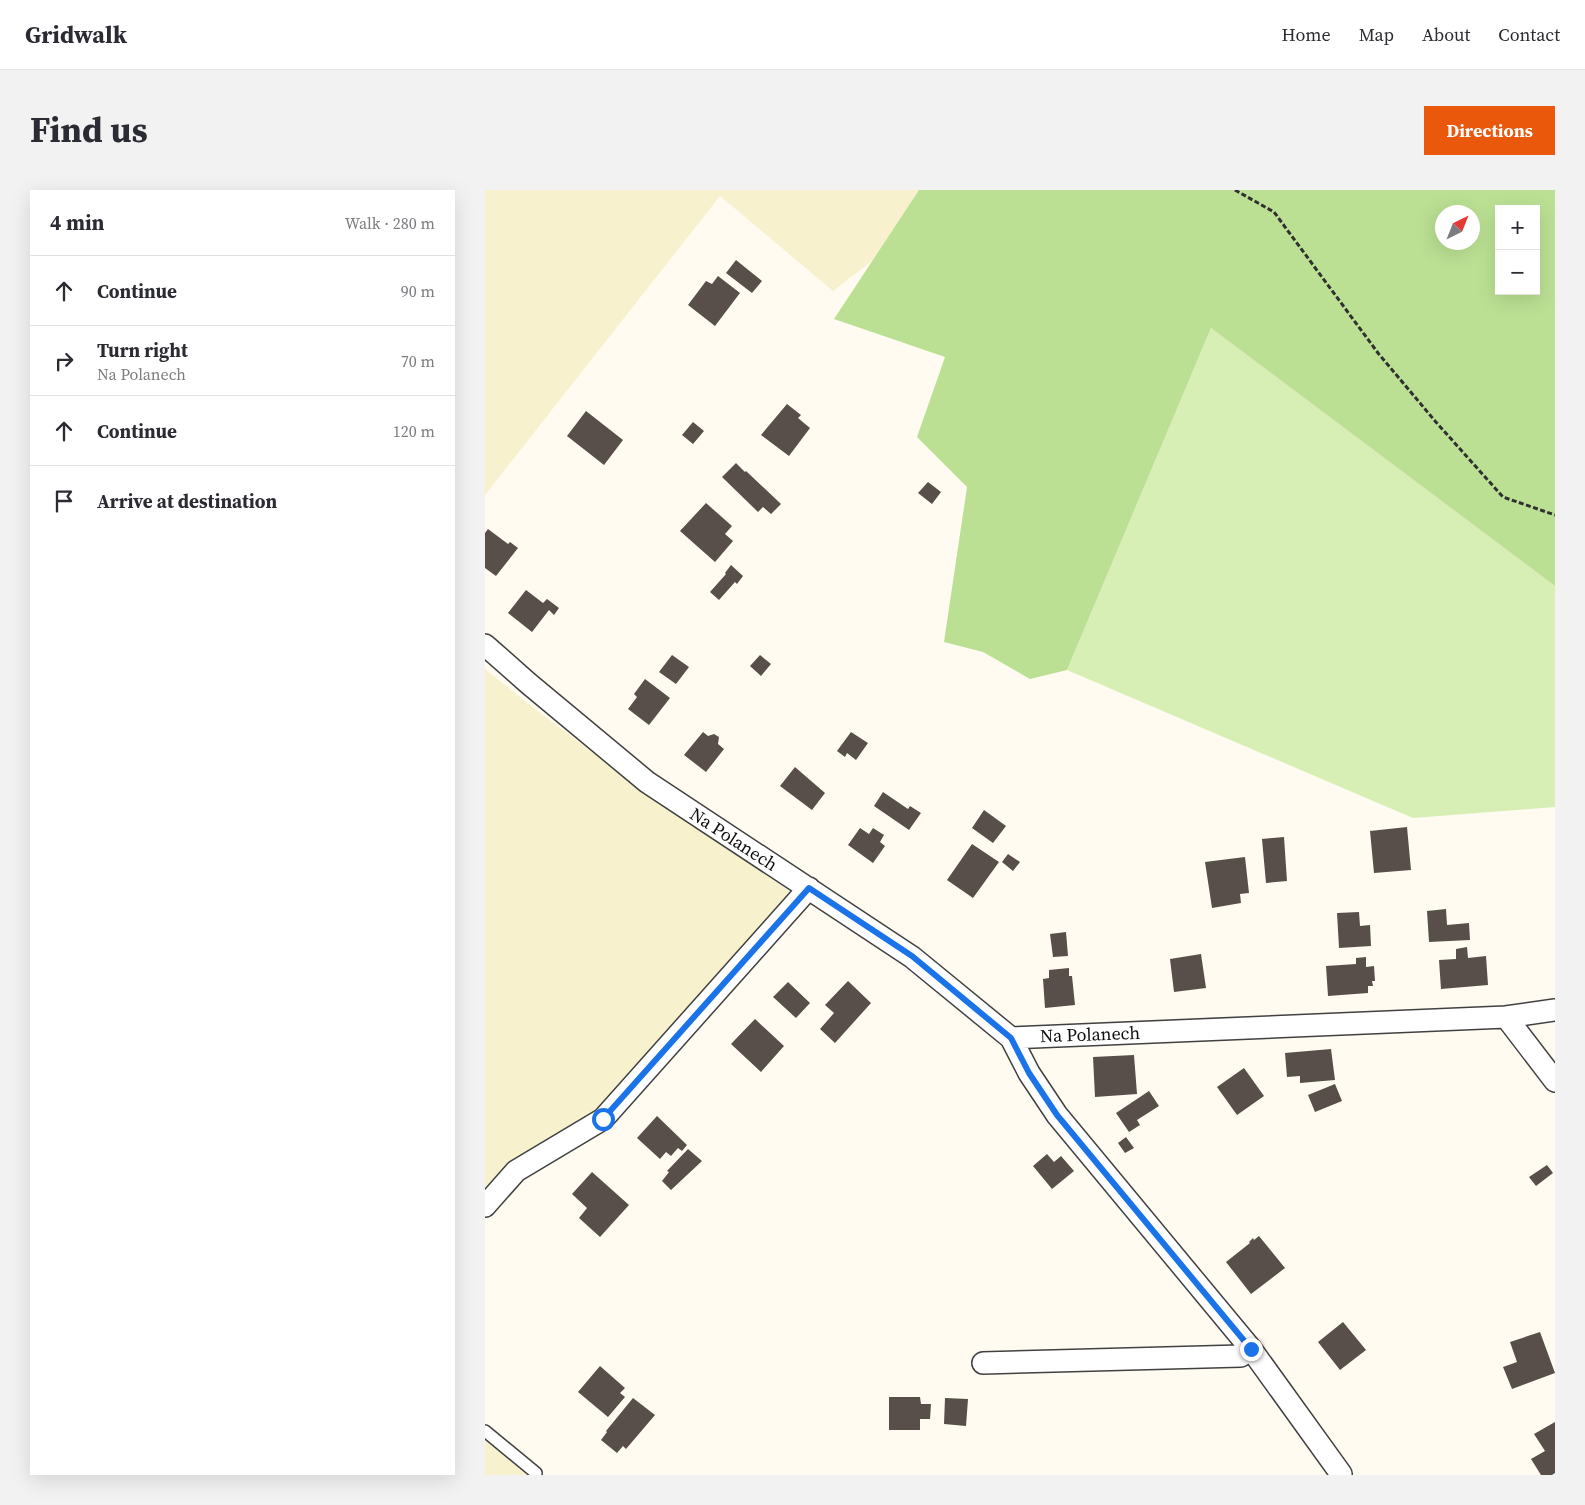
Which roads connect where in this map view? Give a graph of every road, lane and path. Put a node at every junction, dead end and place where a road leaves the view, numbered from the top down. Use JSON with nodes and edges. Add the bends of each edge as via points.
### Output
{"nodes":[{"id":1,"x":1235,"y":190,"type":"edge"},
{"id":2,"x":1555,"y":515,"type":"edge"},
{"id":3,"x":485,"y":645,"type":"edge"},
{"id":4,"x":809,"y":888,"type":"junction"},
{"id":5,"x":1555,"y":1010,"type":"edge"},
{"id":6,"x":1505,"y":1018,"type":"junction"},
{"id":7,"x":1011,"y":1038,"type":"junction"},
{"id":8,"x":1555,"y":1081,"type":"edge"},
{"id":9,"x":485,"y":1206,"type":"edge"},
{"id":10,"x":1251,"y":1349,"type":"junction"},
{"id":11,"x":983,"y":1362,"type":"dead end"},
{"id":12,"x":485,"y":1431,"type":"edge"},
{"id":13,"x":536,"y":1473,"type":"dead end"},
{"id":14,"x":1341,"y":1474,"type":"edge"}],
"edges":[{"from":1,"to":2,"type":"path","via":[[1274,212],[1378,353],[1503,497]]},
{"from":3,"to":4,"type":"street","name":"Na Polanech","via":[[647,782]]},
{"from":4,"to":7,"type":"street","name":"Na Polanech","via":[[912,956]]},
{"from":4,"to":9,"type":"street","via":[[603,1119],[516,1171]]},
{"from":5,"to":6,"type":"street","name":"Na Polanech"},
{"from":6,"to":7,"type":"street","name":"Na Polanech"},
{"from":6,"to":8,"type":"street"},
{"from":7,"to":10,"type":"street","via":[[1057,1115]]},
{"from":10,"to":11,"type":"street","via":[[1241,1356]]},
{"from":10,"to":14,"type":"street"},
{"from":12,"to":13,"type":"lane"}]}
